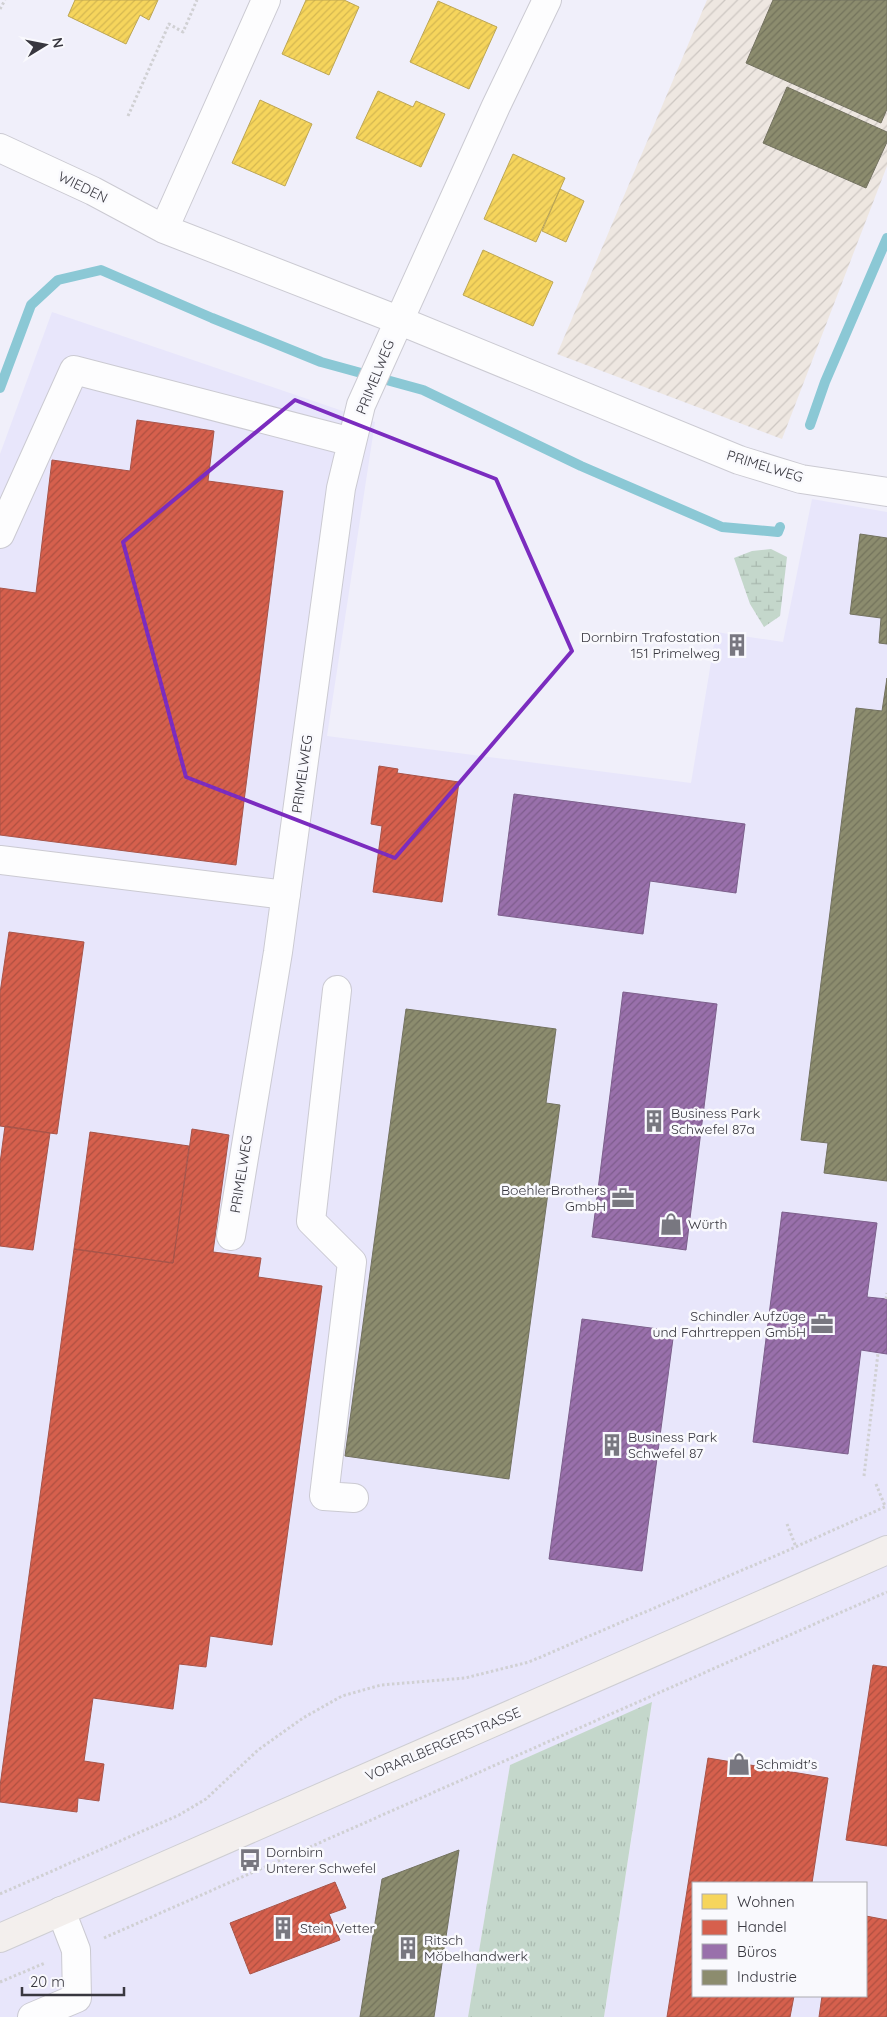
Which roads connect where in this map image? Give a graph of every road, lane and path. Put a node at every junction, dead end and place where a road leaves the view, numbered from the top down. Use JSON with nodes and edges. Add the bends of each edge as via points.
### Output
{"nodes":[{"id":1,"x":5,"y":0,"type":"edge"},
{"id":2,"x":197,"y":0,"type":"edge"},
{"id":3,"x":266,"y":0,"type":"edge"},
{"id":4,"x":547,"y":0,"type":"edge"},
{"id":5,"x":0,"y":9,"type":"edge"},
{"id":6,"x":128,"y":116,"type":"dead end"},
{"id":7,"x":0,"y":148,"type":"edge"},
{"id":8,"x":164,"y":229,"type":"junction"},
{"id":9,"x":398,"y":320,"type":"junction"},
{"id":10,"x":352,"y":442,"type":"junction"},
{"id":11,"x":887,"y":492,"type":"edge"},
{"id":12,"x":0,"y":534,"type":"edge"},
{"id":13,"x":0,"y":860,"type":"edge"},
{"id":14,"x":286,"y":895,"type":"junction"},
{"id":15,"x":337,"y":990,"type":"dead end"},
{"id":16,"x":230,"y":1236,"type":"dead end"},
{"id":17,"x":887,"y":1293,"type":"edge"},
{"id":18,"x":886,"y":1299,"type":"edge"},
{"id":19,"x":878,"y":1353,"type":"dead end"},
{"id":20,"x":864,"y":1476,"type":"dead end"},
{"id":21,"x":876,"y":1484,"type":"dead end"},
{"id":22,"x":354,"y":1498,"type":"dead end"},
{"id":23,"x":886,"y":1506,"type":"edge"},
{"id":24,"x":787,"y":1524,"type":"dead end"},
{"id":25,"x":796,"y":1547,"type":"junction"},
{"id":26,"x":887,"y":1550,"type":"edge"},
{"id":27,"x":887,"y":1592,"type":"edge"},
{"id":28,"x":0,"y":1894,"type":"edge"},
{"id":29,"x":61,"y":1911,"type":"junction"},
{"id":30,"x":0,"y":1938,"type":"edge"},
{"id":31,"x":76,"y":1950,"type":"junction"},
{"id":32,"x":0,"y":1982,"type":"edge"},
{"id":33,"x":32,"y":2017,"type":"edge"}],
"edges":[{"from":1,"to":5,"type":"path"},
{"from":2,"to":6,"type":"path","via":[[183,32],[169,24]]},
{"from":3,"to":8,"type":"street"},
{"from":4,"to":9,"type":"street","name":"PRIMELWEG"},
{"from":7,"to":8,"type":"street","name":"WIEDEN","via":[[93,191]]},
{"from":8,"to":9,"type":"street","name":"PRIMELWEG"},
{"from":9,"to":10,"type":"street","name":"PRIMELWEG","via":[[361,405]]},
{"from":9,"to":11,"type":"street","name":"PRIMELWEG","via":[[739,460],[801,479]]},
{"from":10,"to":12,"type":"street","via":[[74,370]]},
{"from":10,"to":14,"type":"street","name":"PRIMELWEG","via":[[341,488]]},
{"from":13,"to":14,"type":"street"},
{"from":14,"to":16,"type":"street","name":"PRIMELWEG"},
{"from":15,"to":22,"type":"street","via":[[311,1221],[352,1262],[324,1496]]},
{"from":17,"to":18,"type":"path"},
{"from":19,"to":20,"type":"path"},
{"from":21,"to":23,"type":"path"},
{"from":23,"to":25,"type":"path"},
{"from":24,"to":25,"type":"path"},
{"from":25,"to":28,"type":"path","via":[[529,1662],[465,1678],[381,1685],[342,1696],[303,1718],[258,1750],[206,1799],[179,1815]]},
{"from":26,"to":29,"type":"main road","name":"VORARLBERGERSTRASSE"},
{"from":27,"to":31,"type":"path"},
{"from":29,"to":30,"type":"main road","name":"VORARLBERGERSTRASSE"},
{"from":29,"to":31,"type":"street"},
{"from":31,"to":32,"type":"path"},
{"from":31,"to":33,"type":"street","via":[[77,1998]]}]}
